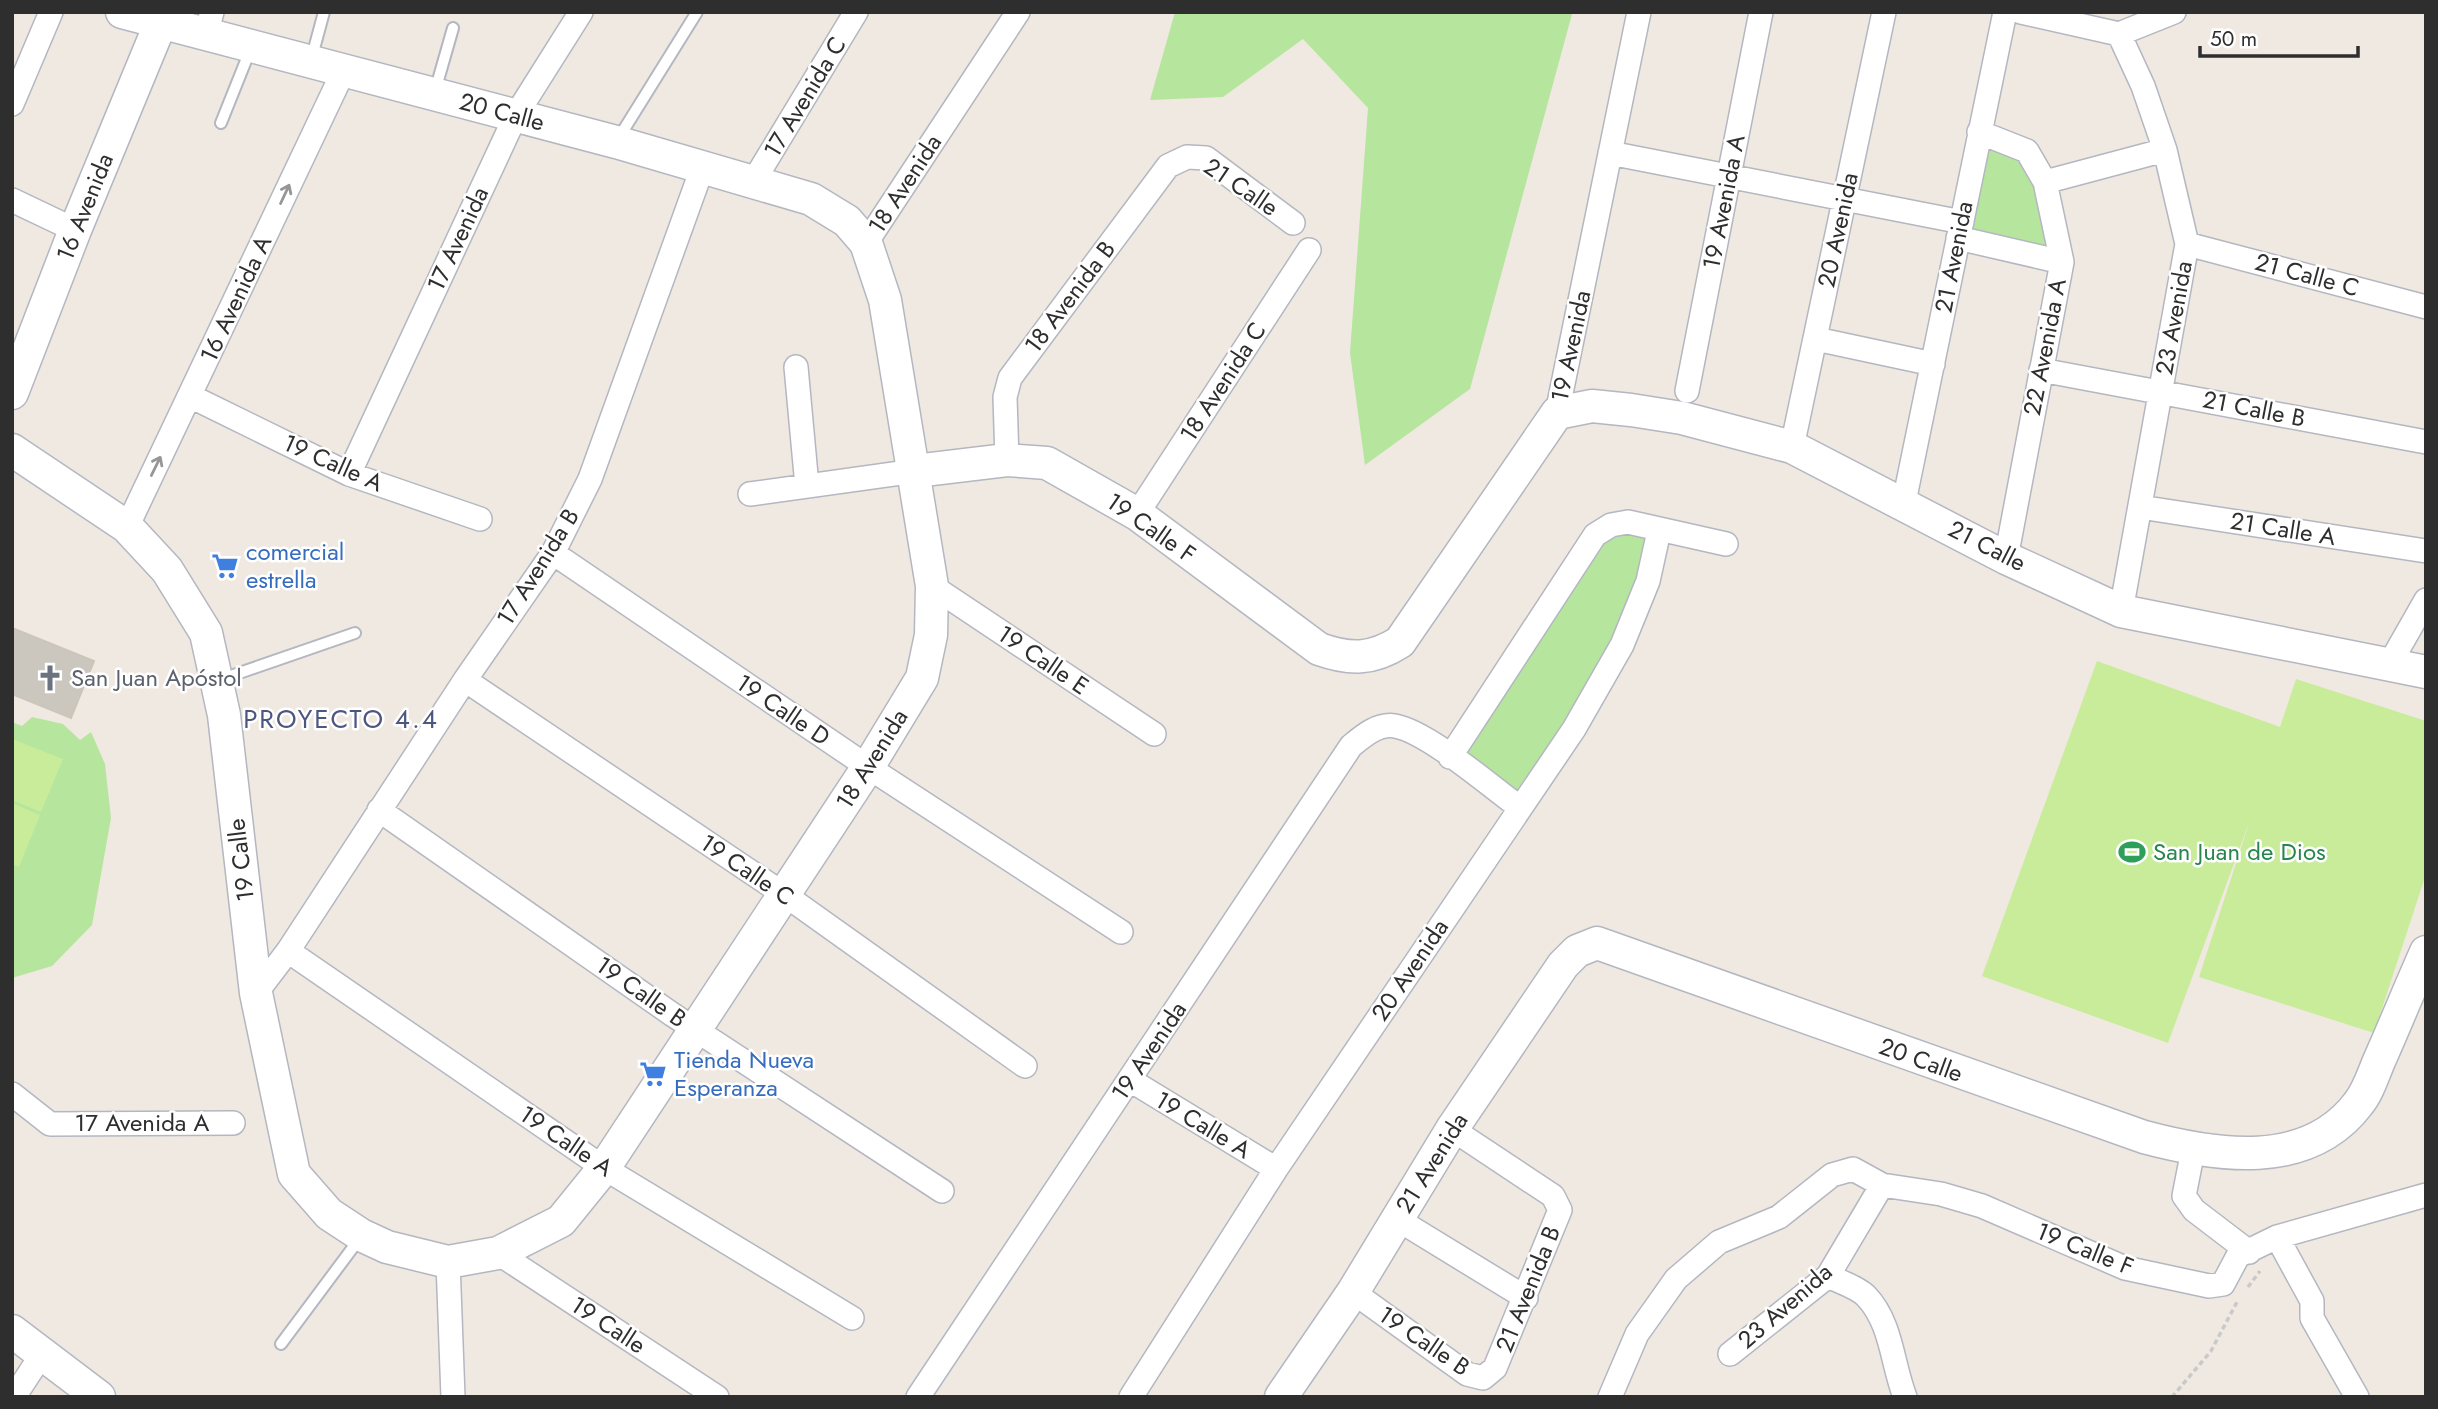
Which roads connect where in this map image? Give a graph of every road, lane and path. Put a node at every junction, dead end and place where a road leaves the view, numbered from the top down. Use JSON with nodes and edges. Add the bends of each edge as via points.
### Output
{"nodes":[{"id":1,"x":51,"y":12,"type":"edge"},
{"id":2,"x":122,"y":12,"type":"edge"},
{"id":3,"x":324,"y":12,"type":"edge"},
{"id":4,"x":581,"y":12,"type":"edge"},
{"id":5,"x":697,"y":12,"type":"edge"},
{"id":6,"x":856,"y":12,"type":"edge"},
{"id":7,"x":1018,"y":12,"type":"edge"},
{"id":8,"x":1639,"y":12,"type":"edge"},
{"id":9,"x":1761,"y":12,"type":"edge"},
{"id":10,"x":1884,"y":12,"type":"edge"},
{"id":11,"x":2005,"y":12,"type":"edge"},
{"id":12,"x":2021,"y":12,"type":"edge"},
{"id":13,"x":2174,"y":12,"type":"edge"},
{"id":14,"x":161,"y":22,"type":"junction"},
{"id":15,"x":209,"y":23,"type":"edge"},
{"id":16,"x":453,"y":28,"type":"dead end"},
{"id":17,"x":2119,"y":34,"type":"junction"},
{"id":18,"x":252,"y":46,"type":"junction"},
{"id":19,"x":311,"y":62,"type":"junction"},
{"id":20,"x":344,"y":70,"type":"junction"},
{"id":21,"x":435,"y":94,"type":"junction"},
{"id":22,"x":12,"y":104,"type":"edge"},
{"id":23,"x":516,"y":115,"type":"junction"},
{"id":24,"x":221,"y":123,"type":"dead end"},
{"id":25,"x":1979,"y":132,"type":"junction"},
{"id":26,"x":616,"y":142,"type":"junction"},
{"id":27,"x":2165,"y":150,"type":"junction"},
{"id":28,"x":1610,"y":153,"type":"junction"},
{"id":29,"x":1187,"y":157,"type":"joint"},
{"id":30,"x":703,"y":166,"type":"junction"},
{"id":31,"x":1729,"y":175,"type":"junction"},
{"id":32,"x":753,"y":182,"type":"junction"},
{"id":33,"x":2045,"y":182,"type":"junction"},
{"id":34,"x":1844,"y":198,"type":"junction"},
{"id":35,"x":12,"y":200,"type":"edge"},
{"id":36,"x":1293,"y":223,"type":"dead end"},
{"id":37,"x":75,"y":230,"type":"junction"},
{"id":38,"x":1960,"y":230,"type":"junction"},
{"id":39,"x":866,"y":243,"type":"junction"},
{"id":40,"x":2188,"y":244,"type":"junction"},
{"id":41,"x":1309,"y":250,"type":"dead end"},
{"id":42,"x":2062,"y":262,"type":"junction"},
{"id":43,"x":2426,"y":307,"type":"edge"},
{"id":44,"x":1816,"y":339,"type":"junction"},
{"id":45,"x":1933,"y":363,"type":"junction"},
{"id":46,"x":796,"y":367,"type":"dead end"},
{"id":47,"x":2041,"y":370,"type":"junction"},
{"id":48,"x":2161,"y":390,"type":"junction"},
{"id":49,"x":1687,"y":391,"type":"dead end"},
{"id":50,"x":12,"y":393,"type":"edge"},
{"id":51,"x":190,"y":396,"type":"junction"},
{"id":52,"x":1557,"y":413,"type":"junction"},
{"id":53,"x":2426,"y":442,"type":"edge"},
{"id":54,"x":1792,"y":447,"type":"junction"},
{"id":55,"x":12,"y":450,"type":"edge"},
{"id":56,"x":1007,"y":460,"type":"junction"},
{"id":57,"x":915,"y":471,"type":"junction"},
{"id":58,"x":349,"y":474,"type":"junction"},
{"id":59,"x":807,"y":486,"type":"junction"},
{"id":60,"x":750,"y":494,"type":"dead end"},
{"id":61,"x":1904,"y":502,"type":"junction"},
{"id":62,"x":2140,"y":507,"type":"junction"},
{"id":63,"x":1137,"y":514,"type":"junction"},
{"id":64,"x":480,"y":519,"type":"dead end"},
{"id":65,"x":127,"y":527,"type":"junction"},
{"id":66,"x":1659,"y":531,"type":"junction"},
{"id":67,"x":1726,"y":544,"type":"dead end"},
{"id":68,"x":2426,"y":551,"type":"edge"},
{"id":69,"x":553,"y":553,"type":"junction"},
{"id":70,"x":2006,"y":558,"type":"junction"},
{"id":71,"x":932,"y":586,"type":"junction"},
{"id":72,"x":2426,"y":600,"type":"edge"},
{"id":73,"x":2121,"y":611,"type":"junction"},
{"id":74,"x":355,"y":633,"type":"dead end"},
{"id":75,"x":1367,"y":658,"type":"joint"},
{"id":76,"x":2389,"y":665,"type":"junction"},
{"id":77,"x":2426,"y":672,"type":"edge"},
{"id":78,"x":465,"y":680,"type":"junction"},
{"id":79,"x":217,"y":681,"type":"junction"},
{"id":80,"x":1154,"y":734,"type":"dead end"},
{"id":81,"x":1450,"y":757,"type":"junction"},
{"id":82,"x":868,"y":767,"type":"junction"},
{"id":83,"x":1519,"y":807,"type":"junction"},
{"id":84,"x":379,"y":810,"type":"junction"},
{"id":85,"x":785,"y":895,"type":"junction"},
{"id":86,"x":1121,"y":932,"type":"dead end"},
{"id":87,"x":1597,"y":943,"type":"joint"},
{"id":88,"x":288,"y":951,"type":"junction"},
{"id":89,"x":2426,"y":952,"type":"edge"},
{"id":90,"x":256,"y":993,"type":"junction"},
{"id":91,"x":695,"y":1030,"type":"junction"},
{"id":92,"x":1025,"y":1066,"type":"dead end"},
{"id":93,"x":1130,"y":1080,"type":"junction"},
{"id":94,"x":12,"y":1094,"type":"edge"},
{"id":95,"x":233,"y":1123,"type":"dead end"},
{"id":96,"x":1452,"y":1129,"type":"junction"},
{"id":97,"x":2193,"y":1150,"type":"junction"},
{"id":98,"x":604,"y":1168,"type":"junction"},
{"id":99,"x":1276,"y":1169,"type":"junction"},
{"id":100,"x":1882,"y":1185,"type":"junction"},
{"id":101,"x":942,"y":1191,"type":"dead end"},
{"id":102,"x":2426,"y":1195,"type":"edge"},
{"id":103,"x":1397,"y":1219,"type":"junction"},
{"id":104,"x":361,"y":1235,"type":"junction"},
{"id":105,"x":2277,"y":1237,"type":"junction"},
{"id":106,"x":2249,"y":1252,"type":"junction"},
{"id":107,"x":498,"y":1253,"type":"junction"},
{"id":108,"x":448,"y":1262,"type":"junction"},
{"id":109,"x":1828,"y":1276,"type":"junction"},
{"id":110,"x":1353,"y":1292,"type":"junction"},
{"id":111,"x":1526,"y":1298,"type":"junction"},
{"id":112,"x":852,"y":1318,"type":"dead end"},
{"id":113,"x":12,"y":1331,"type":"edge"},
{"id":114,"x":281,"y":1345,"type":"dead end"},
{"id":115,"x":42,"y":1354,"type":"junction"},
{"id":116,"x":1730,"y":1354,"type":"dead end"},
{"id":117,"x":1495,"y":1368,"type":"joint"},
{"id":118,"x":455,"y":1396,"type":"edge"},
{"id":119,"x":14,"y":1397,"type":"edge"},
{"id":120,"x":99,"y":1397,"type":"edge"},
{"id":121,"x":717,"y":1397,"type":"edge"},
{"id":122,"x":918,"y":1397,"type":"edge"},
{"id":123,"x":1131,"y":1397,"type":"edge"},
{"id":124,"x":1281,"y":1397,"type":"edge"},
{"id":125,"x":1610,"y":1397,"type":"edge"},
{"id":126,"x":1905,"y":1397,"type":"edge"},
{"id":127,"x":2172,"y":1397,"type":"edge"},
{"id":128,"x":2357,"y":1397,"type":"edge"}],
"edges":[{"from":1,"to":22,"type":"street"},
{"from":2,"to":14,"type":"street","name":"20 Calle"},
{"from":3,"to":19,"type":"lane"},
{"from":4,"to":23,"type":"street","name":"17 Avenida"},
{"from":5,"to":26,"type":"lane"},
{"from":6,"to":32,"type":"street","name":"17 Avenida C"},
{"from":7,"to":39,"type":"street","name":"18 Avenida"},
{"from":8,"to":28,"type":"street","name":"19 Avenida"},
{"from":9,"to":31,"type":"street","name":"19 Avenida A"},
{"from":10,"to":34,"type":"street","name":"20 Avenida"},
{"from":11,"to":25,"type":"street","name":"21 Avenida"},
{"from":12,"to":17,"type":"street"},
{"from":13,"to":17,"type":"street"},
{"from":14,"to":15,"type":"street","name":"20 Calle"},
{"from":14,"to":37,"type":"street","name":"16 Avenida"},
{"from":15,"to":18,"type":"street","name":"20 Calle"},
{"from":16,"to":21,"type":"lane"},
{"from":17,"to":27,"type":"street","name":"23 Avenida"},
{"from":18,"to":19,"type":"street","name":"20 Calle"},
{"from":18,"to":24,"type":"lane"},
{"from":19,"to":20,"type":"street","name":"20 Calle"},
{"from":20,"to":21,"type":"street","name":"20 Calle"},
{"from":51,"to":20,"type":"street","name":"16 Avenida A","one_way":true},
{"from":21,"to":23,"type":"street","name":"20 Calle"},
{"from":23,"to":26,"type":"street","name":"20 Calle"},
{"from":23,"to":58,"type":"street","name":"17 Avenida"},
{"from":25,"to":33,"type":"street","name":"22 Avenida A","via":[[2027,151]]},
{"from":25,"to":38,"type":"street","name":"21 Avenida"},
{"from":26,"to":30,"type":"street","name":"20 Calle"},
{"from":27,"to":33,"type":"street"},
{"from":27,"to":40,"type":"street","name":"23 Avenida"},
{"from":28,"to":31,"type":"street"},
{"from":28,"to":52,"type":"street","name":"19 Avenida"},
{"from":29,"to":36,"type":"street","name":"21 Calle","via":[[1206,158]]},
{"from":29,"to":56,"type":"street","name":"18 Avenida B","via":[[1168,166],[1010,378],[1005,397]]},
{"from":30,"to":32,"type":"street","name":"20 Calle"},
{"from":30,"to":69,"type":"street","name":"17 Avenida B","via":[[590,479]]},
{"from":31,"to":34,"type":"street"},
{"from":31,"to":49,"type":"street","name":"19 Avenida A"},
{"from":32,"to":39,"type":"street","name":"20 Calle","via":[[811,199],[847,221]]},
{"from":33,"to":42,"type":"street","name":"22 Avenida A"},
{"from":34,"to":38,"type":"street"},
{"from":34,"to":44,"type":"street","name":"20 Avenida"},
{"from":35,"to":37,"type":"street"},
{"from":37,"to":50,"type":"street","name":"16 Avenida"},
{"from":38,"to":42,"type":"street"},
{"from":38,"to":45,"type":"street","name":"21 Avenida"},
{"from":39,"to":57,"type":"street","name":"18 Avenida","via":[[886,300]]},
{"from":40,"to":43,"type":"street","name":"21 Calle C"},
{"from":40,"to":48,"type":"street","name":"23 Avenida"},
{"from":41,"to":63,"type":"street","name":"18 Avenida C"},
{"from":42,"to":47,"type":"street","name":"22 Avenida A"},
{"from":44,"to":45,"type":"street"},
{"from":44,"to":54,"type":"street","name":"20 Avenida"},
{"from":45,"to":61,"type":"street","name":"21 Avenida"},
{"from":46,"to":59,"type":"street"},
{"from":47,"to":48,"type":"street","name":"21 Calle B"},
{"from":47,"to":70,"type":"street","name":"22 Avenida A"},
{"from":48,"to":53,"type":"street","name":"21 Calle B"},
{"from":48,"to":62,"type":"street","name":"23 Avenida"},
{"from":51,"to":58,"type":"street","name":"19 Calle A"},
{"from":65,"to":51,"type":"street","name":"16 Avenida A","one_way":true},
{"from":52,"to":54,"type":"street","name":"21 Calle","via":[[1592,406],[1631,410],[1682,418]]},
{"from":52,"to":75,"type":"street","name":"19 Avenida","via":[[1400,642]]},
{"from":54,"to":61,"type":"street","name":"21 Calle"},
{"from":55,"to":65,"type":"street","name":"19 Calle"},
{"from":56,"to":57,"type":"street","name":"19 Calle F"},
{"from":56,"to":63,"type":"street","name":"19 Calle F","via":[[1047,463]]},
{"from":57,"to":59,"type":"street"},
{"from":57,"to":71,"type":"street","name":"18 Avenida"},
{"from":58,"to":64,"type":"street","name":"19 Calle A"},
{"from":59,"to":60,"type":"street"},
{"from":61,"to":70,"type":"street","name":"21 Calle"},
{"from":62,"to":68,"type":"street","name":"21 Calle A"},
{"from":62,"to":73,"type":"street","name":"23 Avenida"},
{"from":63,"to":75,"type":"street","name":"19 Calle F","via":[[1319,649]]},
{"from":65,"to":79,"type":"street","name":"19 Calle","via":[[167,570],[206,633]]},
{"from":66,"to":67,"type":"street"},
{"from":66,"to":81,"type":"street","via":[[1628,522],[1595,535]]},
{"from":66,"to":83,"type":"street","name":"20 Avenida","via":[[1648,581],[1622,645],[1574,729]]},
{"from":69,"to":78,"type":"street","name":"17 Avenida B"},
{"from":69,"to":82,"type":"street","name":"19 Calle D"},
{"from":70,"to":73,"type":"street","name":"21 Calle"},
{"from":71,"to":80,"type":"street","name":"19 Calle E"},
{"from":71,"to":82,"type":"street","name":"18 Avenida","via":[[931,635],[922,678]]},
{"from":72,"to":76,"type":"street"},
{"from":73,"to":76,"type":"street","name":"21 Calle"},
{"from":74,"to":79,"type":"lane"},
{"from":76,"to":77,"type":"street","name":"21 Calle"},
{"from":78,"to":84,"type":"street","name":"17 Avenida B"},
{"from":78,"to":85,"type":"street","name":"19 Calle C"},
{"from":79,"to":90,"type":"street","name":"19 Calle"},
{"from":81,"to":83,"type":"street"},
{"from":81,"to":93,"type":"street","name":"19 Avenida","via":[[1395,726],[1378,728],[1351,746]]},
{"from":82,"to":85,"type":"street","name":"18 Avenida"},
{"from":82,"to":86,"type":"street","name":"19 Calle D"},
{"from":83,"to":99,"type":"street","name":"20 Avenida"},
{"from":84,"to":88,"type":"street","name":"17 Avenida B"},
{"from":84,"to":91,"type":"street","name":"19 Calle B"},
{"from":85,"to":91,"type":"street","name":"18 Avenida"},
{"from":85,"to":92,"type":"street","name":"19 Calle C"},
{"from":87,"to":96,"type":"street","name":"21 Avenida","via":[[1577,951],[1563,965]]},
{"from":87,"to":97,"type":"street","name":"20 Calle","via":[[1936,1066]]},
{"from":88,"to":90,"type":"street"},
{"from":88,"to":98,"type":"street","name":"19 Calle A"},
{"from":89,"to":97,"type":"street","name":"20 Calle","via":[[2360,1102],[2348,1116],[2294,1147],[2250,1154]]},
{"from":90,"to":104,"type":"street","name":"19 Calle","via":[[294,1174],[329,1214]]},
{"from":91,"to":98,"type":"street","name":"18 Avenida"},
{"from":91,"to":101,"type":"street","name":"19 Calle B"},
{"from":93,"to":99,"type":"street","name":"19 Calle A"},
{"from":93,"to":122,"type":"street","name":"19 Avenida"},
{"from":94,"to":95,"type":"street","name":"17 Avenida A","via":[[50,1124]]},
{"from":96,"to":103,"type":"street","name":"21 Avenida"},
{"from":96,"to":111,"type":"street","name":"21 Avenida B","via":[[1553,1196],[1560,1210]]},
{"from":97,"to":106,"type":"street","via":[[2184,1196],[2194,1210]]},
{"from":98,"to":107,"type":"street","name":"18 Avenida","via":[[561,1221]]},
{"from":98,"to":112,"type":"street","name":"19 Calle A"},
{"from":99,"to":123,"type":"street","name":"20 Avenida"},
{"from":100,"to":106,"type":"street","name":"19 Calle F","via":[[1982,1206],[2125,1268],[2209,1286],[2223,1284],[2238,1256]]},
{"from":100,"to":109,"type":"street","name":"23 Avenida"},
{"from":100,"to":125,"type":"street","name":"19 Calle F","via":[[1853,1169],[1832,1175],[1779,1217],[1719,1242],[1676,1279],[1637,1334]]},
{"from":102,"to":105,"type":"street","name":"19 Calle F"},
{"from":103,"to":110,"type":"street","name":"21 Avenida"},
{"from":103,"to":111,"type":"street"},
{"from":104,"to":108,"type":"street","name":"19 Calle","via":[[387,1247]]},
{"from":104,"to":114,"type":"lane"},
{"from":105,"to":106,"type":"street","name":"19 Calle F"},
{"from":105,"to":128,"type":"street","via":[[2312,1301],[2312,1318]]},
{"from":106,"to":127,"type":"path","via":[[2264,1266],[2238,1301],[2211,1351]]},
{"from":107,"to":108,"type":"street","name":"18 Avenida"},
{"from":107,"to":121,"type":"street","name":"19 Calle"},
{"from":108,"to":118,"type":"street"},
{"from":109,"to":116,"type":"street","name":"23 Avenida"},
{"from":109,"to":126,"type":"street","via":[[1865,1294],[1883,1319]]},
{"from":110,"to":117,"type":"street","name":"19 Calle B","via":[[1467,1374],[1483,1378]]},
{"from":110,"to":124,"type":"street","name":"21 Avenida"},
{"from":111,"to":117,"type":"street","name":"21 Avenida B"},
{"from":113,"to":115,"type":"street"},
{"from":115,"to":119,"type":"street"},
{"from":115,"to":120,"type":"street"}]}
